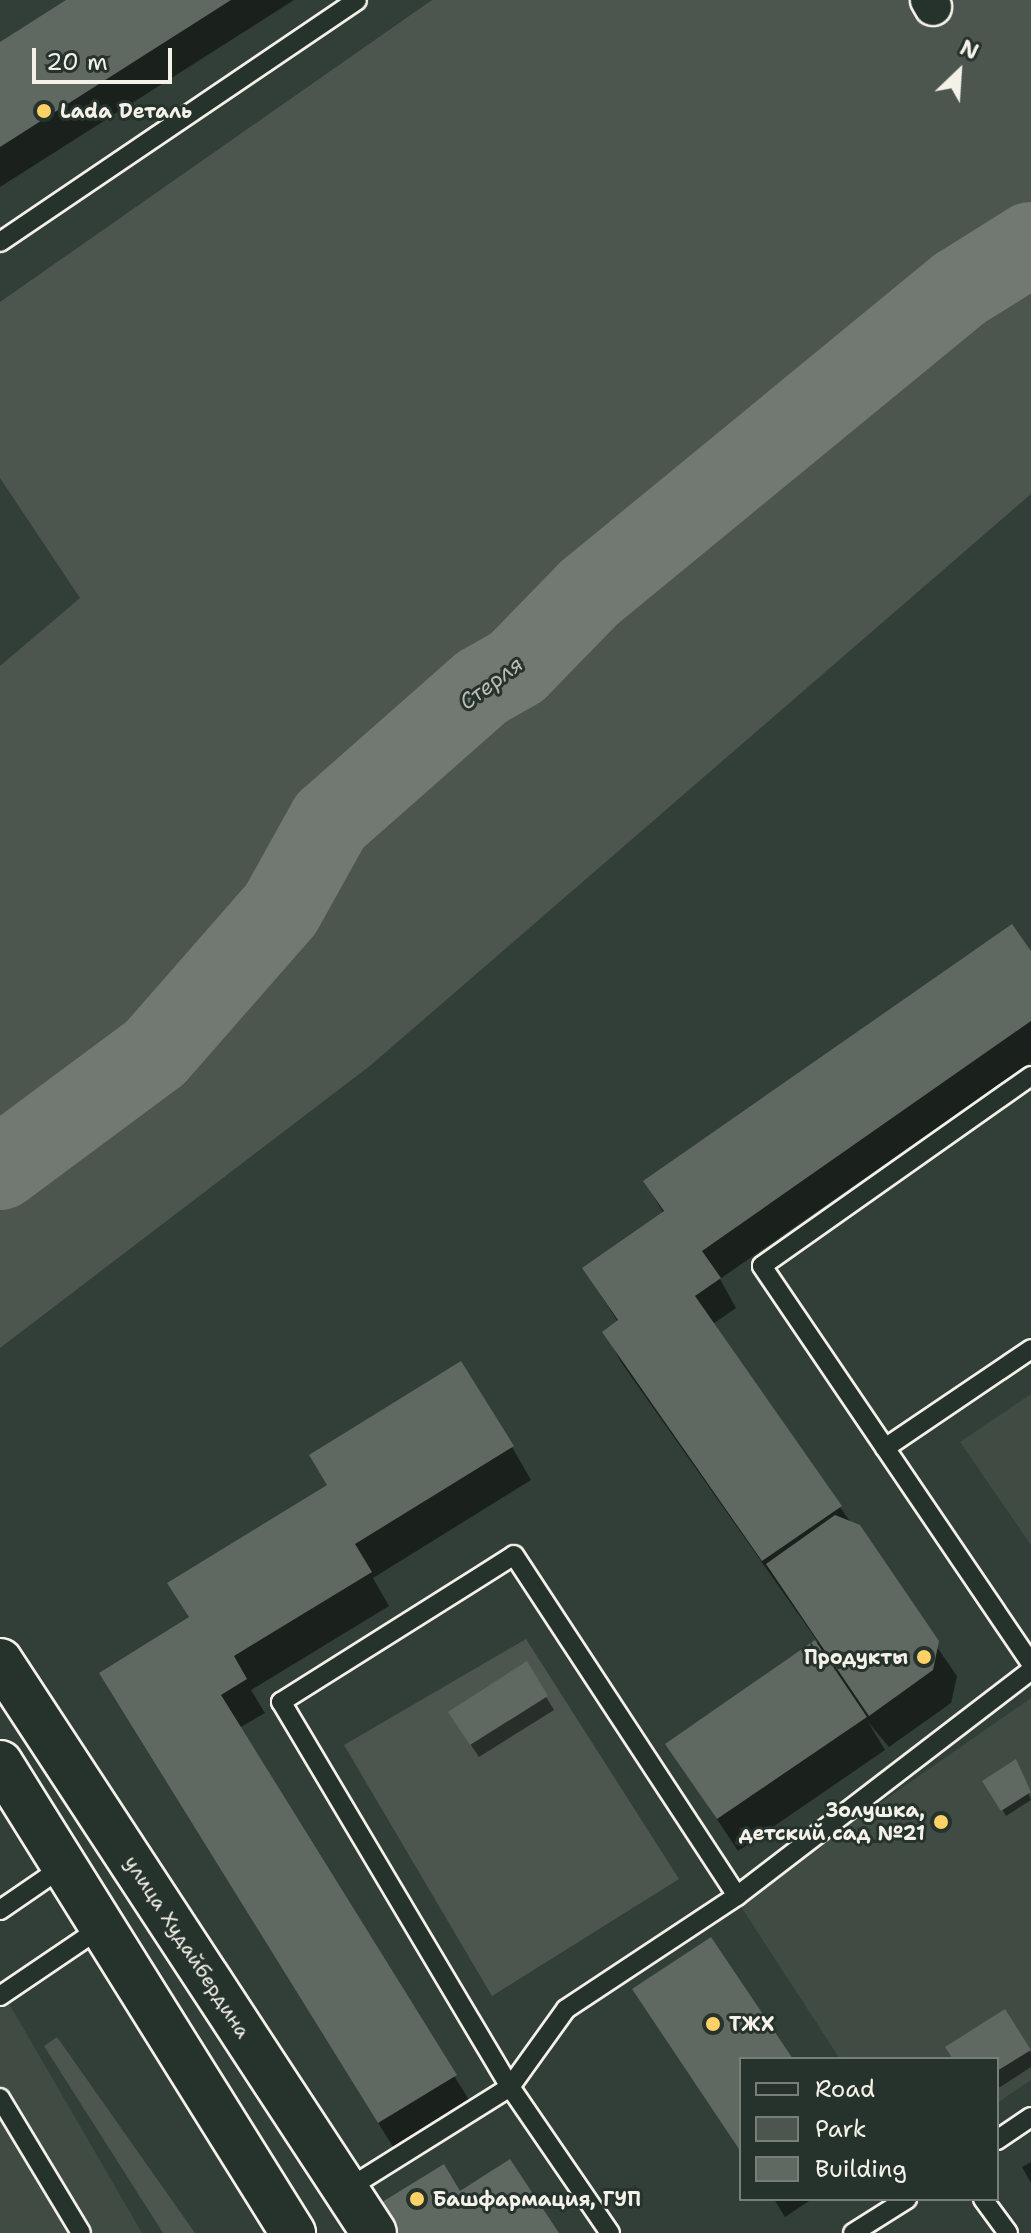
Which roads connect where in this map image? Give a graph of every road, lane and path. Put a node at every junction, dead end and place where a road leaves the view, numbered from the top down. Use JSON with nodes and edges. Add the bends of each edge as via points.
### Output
{"nodes":[{"id":1,"x":357,"y":0,"type":"edge"},
{"id":2,"x":0,"y":242,"type":"edge"},
{"id":3,"x":1031,"y":1076,"type":"edge"},
{"id":4,"x":1031,"y":1349,"type":"edge"},
{"id":5,"x":885,"y":1448,"type":"junction"},
{"id":6,"x":0,"y":1661,"type":"edge"},
{"id":7,"x":1031,"y":1664,"type":"edge"},
{"id":8,"x":1031,"y":1670,"type":"edge"},
{"id":9,"x":0,"y":1763,"type":"edge"},
{"id":10,"x":64,"y":1866,"type":"junction"},
{"id":11,"x":737,"y":1896,"type":"junction"},
{"id":12,"x":0,"y":1910,"type":"edge"},
{"id":13,"x":102,"y":1927,"type":"junction"},
{"id":14,"x":0,"y":1996,"type":"edge"},
{"id":15,"x":510,"y":2087,"type":"junction"},
{"id":16,"x":0,"y":2098,"type":"edge"},
{"id":17,"x":1031,"y":2117,"type":"edge"},
{"id":18,"x":999,"y":2139,"type":"edge"},
{"id":19,"x":347,"y":2189,"type":"junction"},
{"id":20,"x":904,"y":2201,"type":"edge"},
{"id":21,"x":984,"y":2201,"type":"edge"},
{"id":22,"x":81,"y":2233,"type":"edge"},
{"id":23,"x":293,"y":2233,"type":"edge"},
{"id":24,"x":374,"y":2233,"type":"edge"},
{"id":25,"x":610,"y":2233,"type":"edge"},
{"id":26,"x":853,"y":2233,"type":"edge"},
{"id":27,"x":1008,"y":2233,"type":"edge"}],
"edges":[{"from":1,"to":2,"type":"lane"},
{"from":3,"to":5,"type":"lane","via":[[762,1266]]},
{"from":4,"to":5,"type":"lane"},
{"from":5,"to":7,"type":"lane"},
{"from":6,"to":19,"type":"main road","name":"улица Худайбердина"},
{"from":8,"to":11,"type":"lane"},
{"from":9,"to":10,"type":"main road"},
{"from":10,"to":12,"type":"lane"},
{"from":10,"to":13,"type":"main road"},
{"from":11,"to":15,"type":"lane","via":[[566,2009]]},
{"from":11,"to":15,"type":"lane","via":[[514,1555],[281,1702]]},
{"from":13,"to":14,"type":"lane"},
{"from":13,"to":23,"type":"main road"},
{"from":15,"to":19,"type":"lane"},
{"from":15,"to":25,"type":"lane"},
{"from":16,"to":22,"type":"lane"},
{"from":17,"to":18,"type":"lane"},
{"from":19,"to":24,"type":"main road","name":"улица Худайбердина"},
{"from":20,"to":26,"type":"lane"},
{"from":21,"to":27,"type":"lane"}]}
